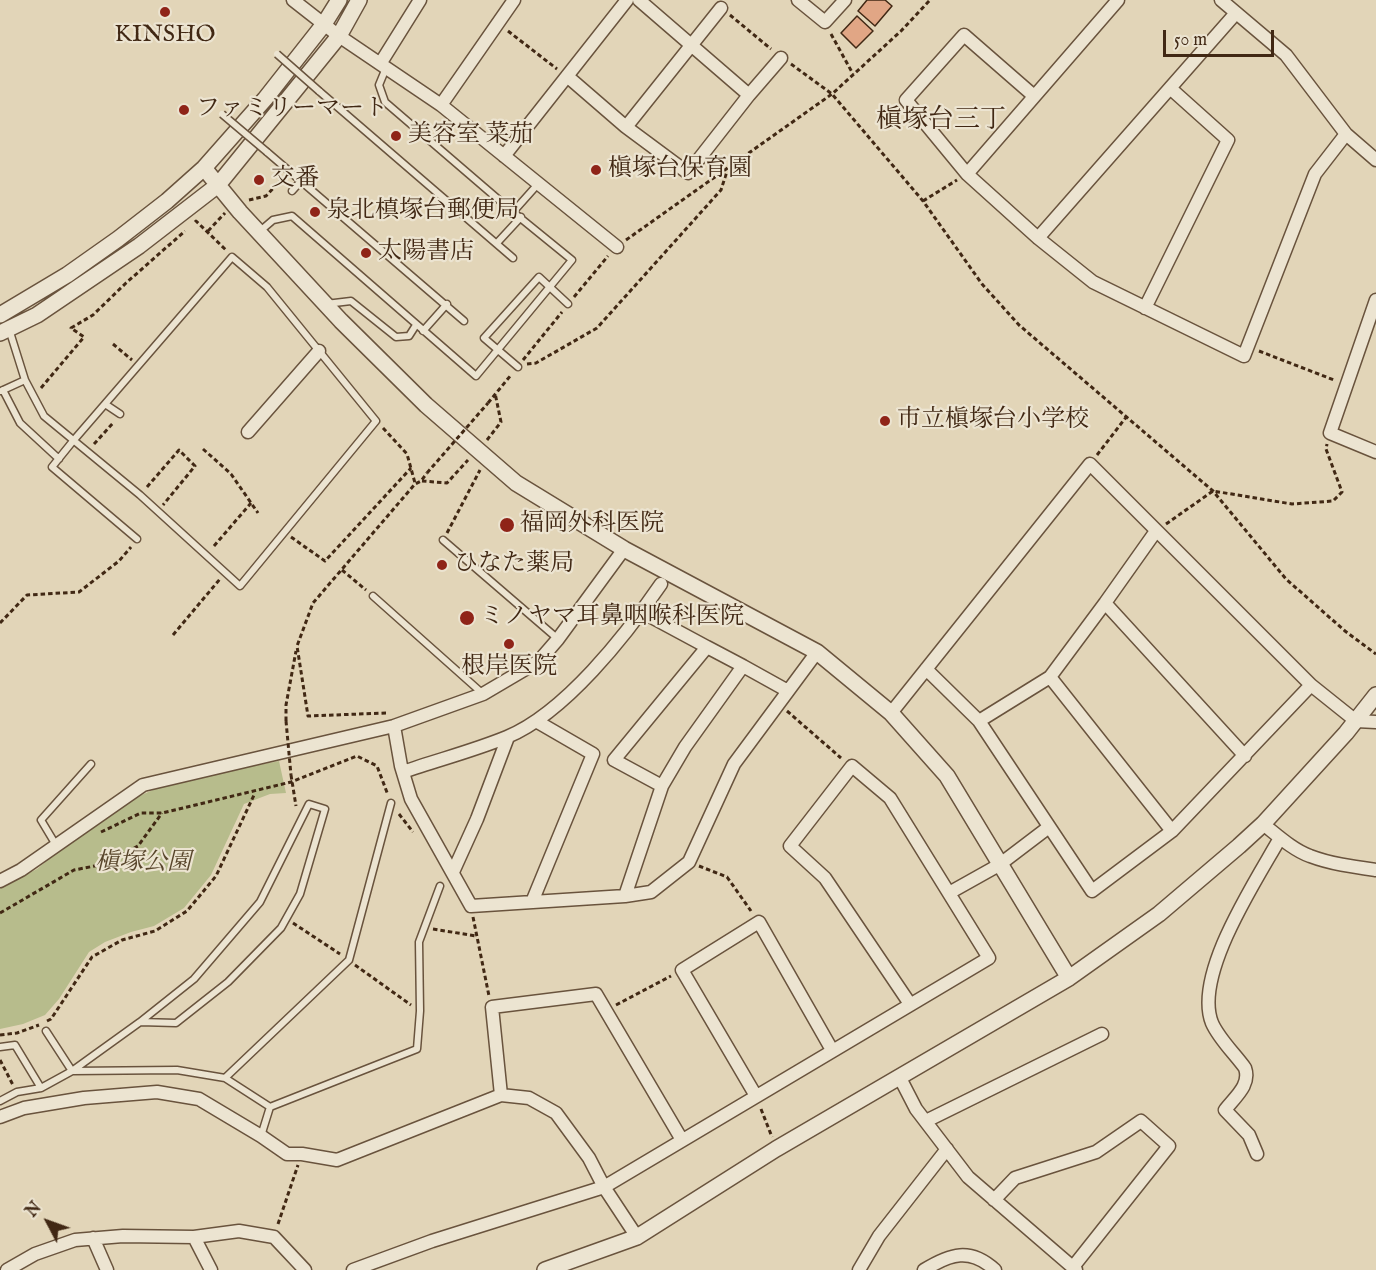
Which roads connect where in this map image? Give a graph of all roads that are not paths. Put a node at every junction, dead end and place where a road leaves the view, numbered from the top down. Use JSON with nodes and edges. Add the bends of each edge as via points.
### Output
{"nodes":[{"id":1,"x":293,"y":0,"type":"edge"},
{"id":2,"x":339,"y":0,"type":"edge"},
{"id":3,"x":359,"y":0,"type":"edge"},
{"id":4,"x":420,"y":0,"type":"edge"},
{"id":5,"x":514,"y":0,"type":"edge"},
{"id":6,"x":627,"y":0,"type":"edge"},
{"id":7,"x":639,"y":0,"type":"edge"},
{"id":8,"x":798,"y":0,"type":"edge"},
{"id":9,"x":845,"y":0,"type":"edge"},
{"id":10,"x":1118,"y":0,"type":"edge"},
{"id":11,"x":1221,"y":0,"type":"edge"},
{"id":12,"x":721,"y":8,"type":"dead end"},
{"id":13,"x":1236,"y":13,"type":"junction"},
{"id":14,"x":324,"y":24,"type":"junction"},
{"id":15,"x":339,"y":36,"type":"junction"},
{"id":16,"x":691,"y":45,"type":"junction"},
{"id":17,"x":277,"y":54,"type":"dead end"},
{"id":18,"x":781,"y":58,"type":"dead end"},
{"id":19,"x":383,"y":66,"type":"junction"},
{"id":20,"x":567,"y":76,"type":"junction"},
{"id":21,"x":1170,"y":88,"type":"junction"},
{"id":22,"x":749,"y":95,"type":"junction"},
{"id":23,"x":1034,"y":96,"type":"junction"},
{"id":24,"x":441,"y":105,"type":"junction"},
{"id":25,"x":222,"y":114,"type":"dead end"},
{"id":26,"x":626,"y":127,"type":"junction"},
{"id":27,"x":1346,"y":134,"type":"junction"},
{"id":28,"x":504,"y":156,"type":"junction"},
{"id":29,"x":1376,"y":160,"type":"edge"},
{"id":30,"x":204,"y":168,"type":"junction"},
{"id":31,"x":967,"y":174,"type":"junction"},
{"id":32,"x":301,"y":181,"type":"junction"},
{"id":33,"x":538,"y":184,"type":"junction"},
{"id":34,"x":218,"y":185,"type":"junction"},
{"id":35,"x":292,"y":191,"type":"road end"},
{"id":36,"x":513,"y":212,"type":"junction"},
{"id":37,"x":520,"y":217,"type":"junction"},
{"id":38,"x":259,"y":232,"type":"junction"},
{"id":39,"x":1038,"y":238,"type":"junction"},
{"id":40,"x":497,"y":243,"type":"junction"},
{"id":41,"x":616,"y":247,"type":"road end"},
{"id":42,"x":513,"y":258,"type":"dead end"},
{"id":43,"x":549,"y":287,"type":"junction"},
{"id":44,"x":1376,"y":300,"type":"edge"},
{"id":45,"x":326,"y":304,"type":"junction"},
{"id":46,"x":447,"y":304,"type":"junction"},
{"id":47,"x":568,"y":304,"type":"road end"},
{"id":48,"x":1145,"y":308,"type":"junction"},
{"id":49,"x":0,"y":315,"type":"edge"},
{"id":50,"x":464,"y":321,"type":"dead end"},
{"id":51,"x":416,"y":325,"type":"junction"},
{"id":52,"x":5,"y":331,"type":"edge"},
{"id":53,"x":423,"y":331,"type":"junction"},
{"id":54,"x":497,"y":349,"type":"junction"},
{"id":55,"x":319,"y":351,"type":"junction"},
{"id":56,"x":518,"y":367,"type":"road end"},
{"id":57,"x":25,"y":380,"type":"junction"},
{"id":58,"x":2,"y":390,"type":"edge"},
{"id":59,"x":105,"y":404,"type":"junction"},
{"id":60,"x":120,"y":414,"type":"road end"},
{"id":61,"x":248,"y":432,"type":"dead end"},
{"id":62,"x":73,"y":441,"type":"junction"},
{"id":63,"x":1376,"y":452,"type":"edge"},
{"id":64,"x":59,"y":459,"type":"junction"},
{"id":65,"x":1156,"y":531,"type":"junction"},
{"id":66,"x":137,"y":539,"type":"road end"},
{"id":67,"x":443,"y":540,"type":"road end"},
{"id":68,"x":624,"y":549,"type":"junction"},
{"id":69,"x":661,"y":584,"type":"dead end"},
{"id":70,"x":373,"y":596,"type":"road end"},
{"id":71,"x":1106,"y":603,"type":"junction"},
{"id":72,"x":642,"y":612,"type":"junction"},
{"id":73,"x":558,"y":639,"type":"junction"},
{"id":74,"x":706,"y":647,"type":"junction"},
{"id":75,"x":817,"y":652,"type":"junction"},
{"id":76,"x":743,"y":666,"type":"junction"},
{"id":77,"x":926,"y":669,"type":"junction"},
{"id":78,"x":1050,"y":677,"type":"junction"},
{"id":79,"x":1311,"y":686,"type":"junction"},
{"id":80,"x":788,"y":691,"type":"junction"},
{"id":81,"x":483,"y":694,"type":"junction"},
{"id":82,"x":1376,"y":695,"type":"edge"},
{"id":83,"x":891,"y":713,"type":"junction"},
{"id":84,"x":536,"y":721,"type":"junction"},
{"id":85,"x":979,"y":721,"type":"junction"},
{"id":86,"x":1356,"y":721,"type":"junction"},
{"id":87,"x":1376,"y":722,"type":"edge"},
{"id":88,"x":394,"y":726,"type":"junction"},
{"id":89,"x":508,"y":736,"type":"junction"},
{"id":90,"x":593,"y":754,"type":"junction"},
{"id":91,"x":1245,"y":756,"type":"junction"},
{"id":92,"x":614,"y":760,"type":"junction"},
{"id":93,"x":91,"y":764,"type":"dead end"},
{"id":94,"x":403,"y":772,"type":"junction"},
{"id":95,"x":662,"y":786,"type":"junction"},
{"id":96,"x":391,"y":803,"type":"dead end"},
{"id":97,"x":1263,"y":824,"type":"junction"},
{"id":98,"x":1049,"y":827,"type":"junction"},
{"id":99,"x":1172,"y":831,"type":"junction"},
{"id":100,"x":1280,"y":838,"type":"junction"},
{"id":101,"x":56,"y":845,"type":"junction"},
{"id":102,"x":999,"y":865,"type":"junction"},
{"id":103,"x":1376,"y":870,"type":"edge"},
{"id":104,"x":453,"y":873,"type":"junction"},
{"id":105,"x":0,"y":880,"type":"edge"},
{"id":106,"x":440,"y":886,"type":"dead end"},
{"id":107,"x":949,"y":893,"type":"junction"},
{"id":108,"x":625,"y":896,"type":"junction"},
{"id":109,"x":532,"y":902,"type":"junction"},
{"id":110,"x":1069,"y":978,"type":"junction"},
{"id":111,"x":910,"y":1004,"type":"junction"},
{"id":112,"x":140,"y":1022,"type":"junction"},
{"id":113,"x":46,"y":1031,"type":"dead end"},
{"id":114,"x":1102,"y":1034,"type":"dead end"},
{"id":115,"x":0,"y":1047,"type":"edge"},
{"id":116,"x":832,"y":1050,"type":"junction"},
{"id":117,"x":72,"y":1071,"type":"junction"},
{"id":118,"x":225,"y":1078,"type":"junction"},
{"id":119,"x":900,"y":1078,"type":"junction"},
{"id":120,"x":41,"y":1088,"type":"junction"},
{"id":121,"x":501,"y":1095,"type":"junction"},
{"id":122,"x":756,"y":1096,"type":"junction"},
{"id":123,"x":0,"y":1101,"type":"edge"},
{"id":124,"x":270,"y":1107,"type":"junction"},
{"id":125,"x":0,"y":1117,"type":"edge"},
{"id":126,"x":926,"y":1121,"type":"junction"},
{"id":127,"x":261,"y":1136,"type":"junction"},
{"id":128,"x":682,"y":1140,"type":"junction"},
{"id":129,"x":947,"y":1149,"type":"junction"},
{"id":130,"x":1257,"y":1154,"type":"dead end"},
{"id":131,"x":604,"y":1187,"type":"junction"},
{"id":132,"x":994,"y":1200,"type":"junction"},
{"id":133,"x":194,"y":1237,"type":"junction"},
{"id":134,"x":637,"y":1237,"type":"junction"},
{"id":135,"x":93,"y":1238,"type":"junction"},
{"id":136,"x":1075,"y":1269,"type":"edge"},
{"id":137,"x":7,"y":1270,"type":"edge"},
{"id":138,"x":107,"y":1270,"type":"edge"},
{"id":139,"x":211,"y":1270,"type":"edge"},
{"id":140,"x":305,"y":1270,"type":"edge"},
{"id":141,"x":353,"y":1270,"type":"edge"},
{"id":142,"x":545,"y":1270,"type":"edge"},
{"id":143,"x":859,"y":1270,"type":"edge"},
{"id":144,"x":924,"y":1270,"type":"edge"},
{"id":145,"x":995,"y":1270,"type":"edge"}],
"edges":[{"from":1,"to":14,"type":"street"},
{"from":2,"to":14,"type":"street"},
{"from":3,"to":15,"type":"street"},
{"from":4,"to":19,"type":"street"},
{"from":5,"to":24,"type":"street"},
{"from":6,"to":20,"type":"street"},
{"from":7,"to":16,"type":"street"},
{"from":8,"to":9,"type":"street","via":[[825,22]]},
{"from":10,"to":23,"type":"street"},
{"from":11,"to":13,"type":"street"},
{"from":12,"to":16,"type":"street"},
{"from":13,"to":21,"type":"street"},
{"from":13,"to":27,"type":"street","via":[[1286,55]]},
{"from":14,"to":15,"type":"street"},
{"from":14,"to":30,"type":"street"},
{"from":15,"to":19,"type":"street"},
{"from":15,"to":34,"type":"street"},
{"from":16,"to":22,"type":"street"},
{"from":16,"to":26,"type":"street"},
{"from":17,"to":40,"type":"lane","bridge":true},
{"from":18,"to":22,"type":"street"},
{"from":19,"to":24,"type":"street"},
{"from":19,"to":36,"type":"lane","via":[[379,85],[385,102]]},
{"from":20,"to":26,"type":"street"},
{"from":20,"to":28,"type":"street"},
{"from":21,"to":39,"type":"street"},
{"from":21,"to":48,"type":"street","via":[[1228,140]]},
{"from":22,"to":26,"type":"street","via":[[687,173]]},
{"from":23,"to":31,"type":"street"},
{"from":23,"to":31,"type":"street","via":[[964,35],[906,100]]},
{"from":24,"to":28,"type":"street"},
{"from":25,"to":32,"type":"lane","bridge":true},
{"from":27,"to":29,"type":"street"},
{"from":27,"to":48,"type":"street","via":[[1315,174],[1244,356]]},
{"from":28,"to":33,"type":"street"},
{"from":30,"to":34,"type":"street"},
{"from":30,"to":49,"type":"street","via":[[118,239]]},
{"from":31,"to":39,"type":"street"},
{"from":32,"to":35,"type":"lane"},
{"from":32,"to":46,"type":"lane"},
{"from":33,"to":36,"type":"lane"},
{"from":33,"to":41,"type":"street"},
{"from":34,"to":38,"type":"street"},
{"from":34,"to":52,"type":"street","via":[[139,246],[37,315]]},
{"from":36,"to":37,"type":"lane"},
{"from":37,"to":40,"type":"lane"},
{"from":37,"to":43,"type":"lane","via":[[572,260]]},
{"from":38,"to":45,"type":"street"},
{"from":38,"to":51,"type":"lane","via":[[273,220],[292,216]]},
{"from":39,"to":48,"type":"street","via":[[1093,282]]},
{"from":40,"to":42,"type":"lane"},
{"from":43,"to":47,"type":"lane"},
{"from":43,"to":54,"type":"lane"},
{"from":43,"to":54,"type":"lane","via":[[539,278],[484,338]]},
{"from":44,"to":63,"type":"street","via":[[1330,433]]},
{"from":45,"to":51,"type":"lane","via":[[351,301],[396,337],[409,336]]},
{"from":45,"to":68,"type":"street","via":[[426,405],[516,483]]},
{"from":46,"to":50,"type":"lane"},
{"from":46,"to":53,"type":"lane"},
{"from":51,"to":53,"type":"lane"},
{"from":52,"to":57,"type":"lane"},
{"from":53,"to":54,"type":"lane","via":[[476,376]]},
{"from":54,"to":56,"type":"lane"},
{"from":55,"to":59,"type":"lane","via":[[267,287],[232,256]]},
{"from":55,"to":61,"type":"street"},
{"from":55,"to":62,"type":"lane","via":[[376,421],[240,586],[140,495]]},
{"from":57,"to":58,"type":"lane"},
{"from":57,"to":62,"type":"lane","via":[[44,416]]},
{"from":58,"to":64,"type":"lane","via":[[20,423]]},
{"from":59,"to":60,"type":"lane"},
{"from":59,"to":62,"type":"lane"},
{"from":62,"to":64,"type":"lane"},
{"from":64,"to":66,"type":"lane","via":[[52,467]]},
{"from":65,"to":71,"type":"street"},
{"from":65,"to":77,"type":"street","via":[[1090,464]]},
{"from":65,"to":79,"type":"street"},
{"from":67,"to":73,"type":"lane"},
{"from":68,"to":73,"type":"street"},
{"from":68,"to":75,"type":"street"},
{"from":69,"to":72,"type":"street"},
{"from":70,"to":81,"type":"lane"},
{"from":71,"to":78,"type":"street"},
{"from":71,"to":91,"type":"street"},
{"from":72,"to":74,"type":"street"},
{"from":72,"to":84,"type":"street","via":[[583,682]]},
{"from":73,"to":81,"type":"street","via":[[539,661]]},
{"from":74,"to":76,"type":"street"},
{"from":74,"to":92,"type":"street"},
{"from":75,"to":80,"type":"street"},
{"from":75,"to":83,"type":"street"},
{"from":76,"to":80,"type":"street"},
{"from":76,"to":95,"type":"street"},
{"from":77,"to":83,"type":"street"},
{"from":77,"to":85,"type":"street"},
{"from":78,"to":85,"type":"street"},
{"from":78,"to":99,"type":"street"},
{"from":79,"to":86,"type":"street"},
{"from":79,"to":91,"type":"street"},
{"from":80,"to":108,"type":"street","via":[[734,764],[689,862],[651,892]]},
{"from":81,"to":88,"type":"street"},
{"from":82,"to":86,"type":"street"},
{"from":83,"to":102,"type":"street","via":[[947,776]]},
{"from":84,"to":89,"type":"street"},
{"from":84,"to":90,"type":"street"},
{"from":85,"to":98,"type":"street"},
{"from":86,"to":87,"type":"street"},
{"from":86,"to":97,"type":"street"},
{"from":88,"to":94,"type":"street"},
{"from":88,"to":101,"type":"street","via":[[143,784]]},
{"from":89,"to":94,"type":"street"},
{"from":89,"to":104,"type":"street"},
{"from":90,"to":92,"type":"street"},
{"from":90,"to":109,"type":"street"},
{"from":91,"to":99,"type":"street"},
{"from":92,"to":95,"type":"street"},
{"from":93,"to":101,"type":"lane","via":[[41,820]]},
{"from":94,"to":104,"type":"street","via":[[411,799]]},
{"from":95,"to":108,"type":"street"},
{"from":96,"to":118,"type":"lane","via":[[349,960]]},
{"from":97,"to":100,"type":"street"},
{"from":97,"to":110,"type":"street","via":[[1160,914]]},
{"from":98,"to":99,"type":"street","via":[[1092,891]]},
{"from":98,"to":102,"type":"street"},
{"from":100,"to":103,"type":"street","via":[[1308,856]]},
{"from":100,"to":130,"type":"street","via":[[1224,943],[1209,993],[1213,1026],[1248,1075],[1225,1110],[1249,1135]]},
{"from":101,"to":105,"type":"street"},
{"from":102,"to":107,"type":"street"},
{"from":102,"to":110,"type":"street"},
{"from":104,"to":109,"type":"street","via":[[471,906]]},
{"from":106,"to":124,"type":"lane","via":[[419,942],[417,1048]]},
{"from":107,"to":111,"type":"street","via":[[989,958]]},
{"from":107,"to":111,"type":"street","via":[[890,798],[852,766],[790,846],[825,878]]},
{"from":108,"to":109,"type":"street"},
{"from":110,"to":119,"type":"street"},
{"from":111,"to":116,"type":"street"},
{"from":112,"to":112,"type":"lane","via":[[176,1023],[228,982],[281,928],[300,894],[325,809],[309,804],[260,902],[194,979]]},
{"from":112,"to":117,"type":"lane"},
{"from":113,"to":117,"type":"lane"},
{"from":114,"to":126,"type":"street"},
{"from":115,"to":120,"type":"lane","via":[[15,1045]]},
{"from":116,"to":122,"type":"street"},
{"from":116,"to":122,"type":"street","via":[[759,922],[682,970]]},
{"from":117,"to":118,"type":"lane","via":[[177,1070]]},
{"from":117,"to":120,"type":"lane"},
{"from":118,"to":124,"type":"lane"},
{"from":119,"to":126,"type":"street"},
{"from":119,"to":134,"type":"street"},
{"from":120,"to":123,"type":"lane","via":[[16,1092]]},
{"from":121,"to":127,"type":"street","via":[[337,1160],[287,1154]]},
{"from":121,"to":128,"type":"street","via":[[492,1007],[596,994]]},
{"from":121,"to":131,"type":"street","via":[[529,1098],[556,1113],[589,1158]]},
{"from":122,"to":128,"type":"street"},
{"from":124,"to":127,"type":"lane"},
{"from":125,"to":127,"type":"street","via":[[24,1108],[84,1098],[157,1092],[199,1099]]},
{"from":126,"to":129,"type":"street"},
{"from":128,"to":131,"type":"street"},
{"from":129,"to":132,"type":"street"},
{"from":129,"to":143,"type":"street","via":[[879,1236]]},
{"from":131,"to":134,"type":"street"},
{"from":131,"to":141,"type":"street"},
{"from":132,"to":136,"type":"street"},
{"from":132,"to":136,"type":"street","via":[[1015,1178],[1096,1152],[1141,1121],[1169,1146]]},
{"from":133,"to":135,"type":"street"},
{"from":133,"to":139,"type":"street"},
{"from":133,"to":140,"type":"street","via":[[239,1231],[274,1238]]},
{"from":134,"to":142,"type":"street"},
{"from":135,"to":137,"type":"street","via":[[35,1254]]},
{"from":135,"to":138,"type":"street"},
{"from":144,"to":145,"type":"street","via":[[944,1257],[967,1254]]}]}
